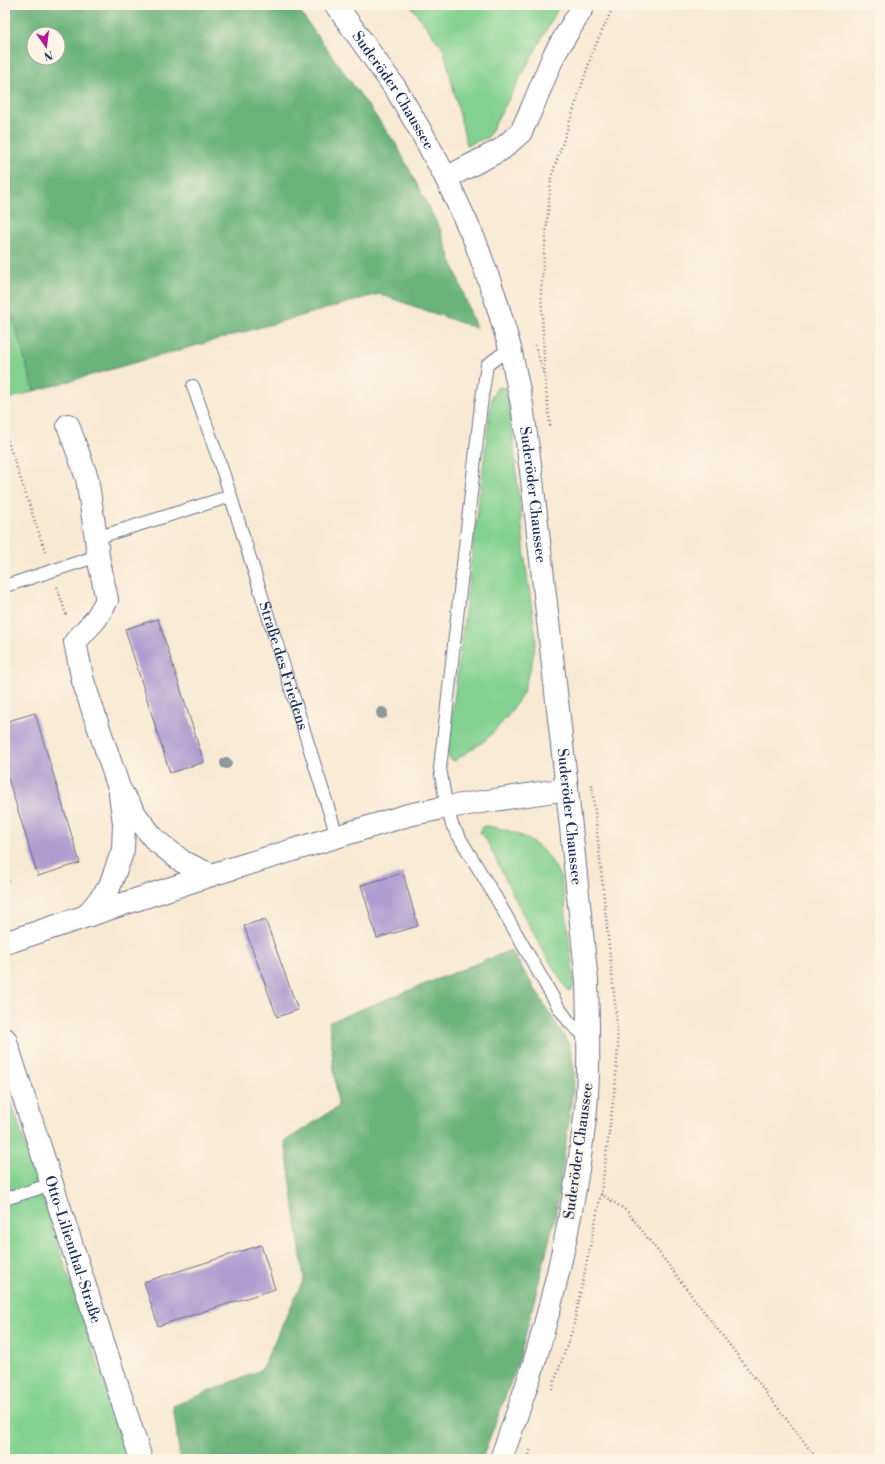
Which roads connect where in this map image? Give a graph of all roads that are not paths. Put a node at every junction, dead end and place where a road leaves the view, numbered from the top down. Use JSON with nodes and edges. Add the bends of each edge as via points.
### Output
{"nodes":[{"id":1,"x":336,"y":5,"type":"edge"},
{"id":2,"x":584,"y":5,"type":"edge"},
{"id":3,"x":446,"y":178,"type":"junction"},
{"id":4,"x":510,"y":348,"type":"junction"},
{"id":5,"x":193,"y":386,"type":"dead end"},
{"id":6,"x":68,"y":425,"type":"dead end"},
{"id":7,"x":231,"y":496,"type":"junction"},
{"id":8,"x":97,"y":547,"type":"junction"},
{"id":9,"x":5,"y":586,"type":"edge"},
{"id":10,"x":119,"y":788,"type":"junction"},
{"id":11,"x":567,"y":790,"type":"junction"},
{"id":12,"x":448,"y":807,"type":"junction"},
{"id":13,"x":337,"y":836,"type":"junction"},
{"id":14,"x":211,"y":875,"type":"junction"},
{"id":15,"x":86,"y":916,"type":"junction"},
{"id":16,"x":5,"y":943,"type":"edge"},
{"id":17,"x":5,"y":1039,"type":"edge"},
{"id":18,"x":588,"y":1039,"type":"junction"},
{"id":19,"x":52,"y":1184,"type":"junction"},
{"id":20,"x":5,"y":1198,"type":"edge"},
{"id":21,"x":141,"y":1459,"type":"edge"},
{"id":22,"x":502,"y":1459,"type":"edge"}],
"edges":[{"from":1,"to":3,"type":"street","name":"Suderöder Chaussee","via":[[396,89]]},
{"from":2,"to":3,"type":"street","via":[[554,55],[521,132],[502,150]]},
{"from":3,"to":4,"type":"street","name":"Suderöder Chaussee","via":[[475,241]]},
{"from":4,"to":11,"type":"street","name":"Suderöder Chaussee","via":[[522,405],[531,471]]},
{"from":4,"to":12,"type":"lane","via":[[487,366],[481,405],[440,768]]},
{"from":5,"to":7,"type":"lane","name":"Straße des Friedens"},
{"from":6,"to":8,"type":"street","via":[[87,478]]},
{"from":7,"to":8,"type":"lane"},
{"from":7,"to":13,"type":"lane","name":"Straße des Friedens"},
{"from":8,"to":9,"type":"lane","via":[[51,571]]},
{"from":8,"to":10,"type":"street","via":[[107,600],[96,619],[75,642],[83,682]]},
{"from":10,"to":14,"type":"street","via":[[155,840],[183,862]]},
{"from":10,"to":15,"type":"street","via":[[124,823],[123,850],[109,888]]},
{"from":11,"to":12,"type":"street"},
{"from":11,"to":18,"type":"street","name":"Suderöder Chaussee","via":[[587,981]]},
{"from":12,"to":13,"type":"street","via":[[408,815]]},
{"from":12,"to":18,"type":"lane","via":[[452,825],[559,1008],[570,1023]]},
{"from":13,"to":14,"type":"street"},
{"from":14,"to":15,"type":"street"},
{"from":15,"to":16,"type":"street"},
{"from":17,"to":19,"type":"street","name":"Otto-Lilienthal-Straße"},
{"from":18,"to":22,"type":"street","name":"Suderöder Chaussee","via":[[585,1119],[561,1258],[538,1351]]},
{"from":19,"to":20,"type":"lane"},
{"from":19,"to":21,"type":"street","name":"Otto-Lilienthal-Straße"}]}
